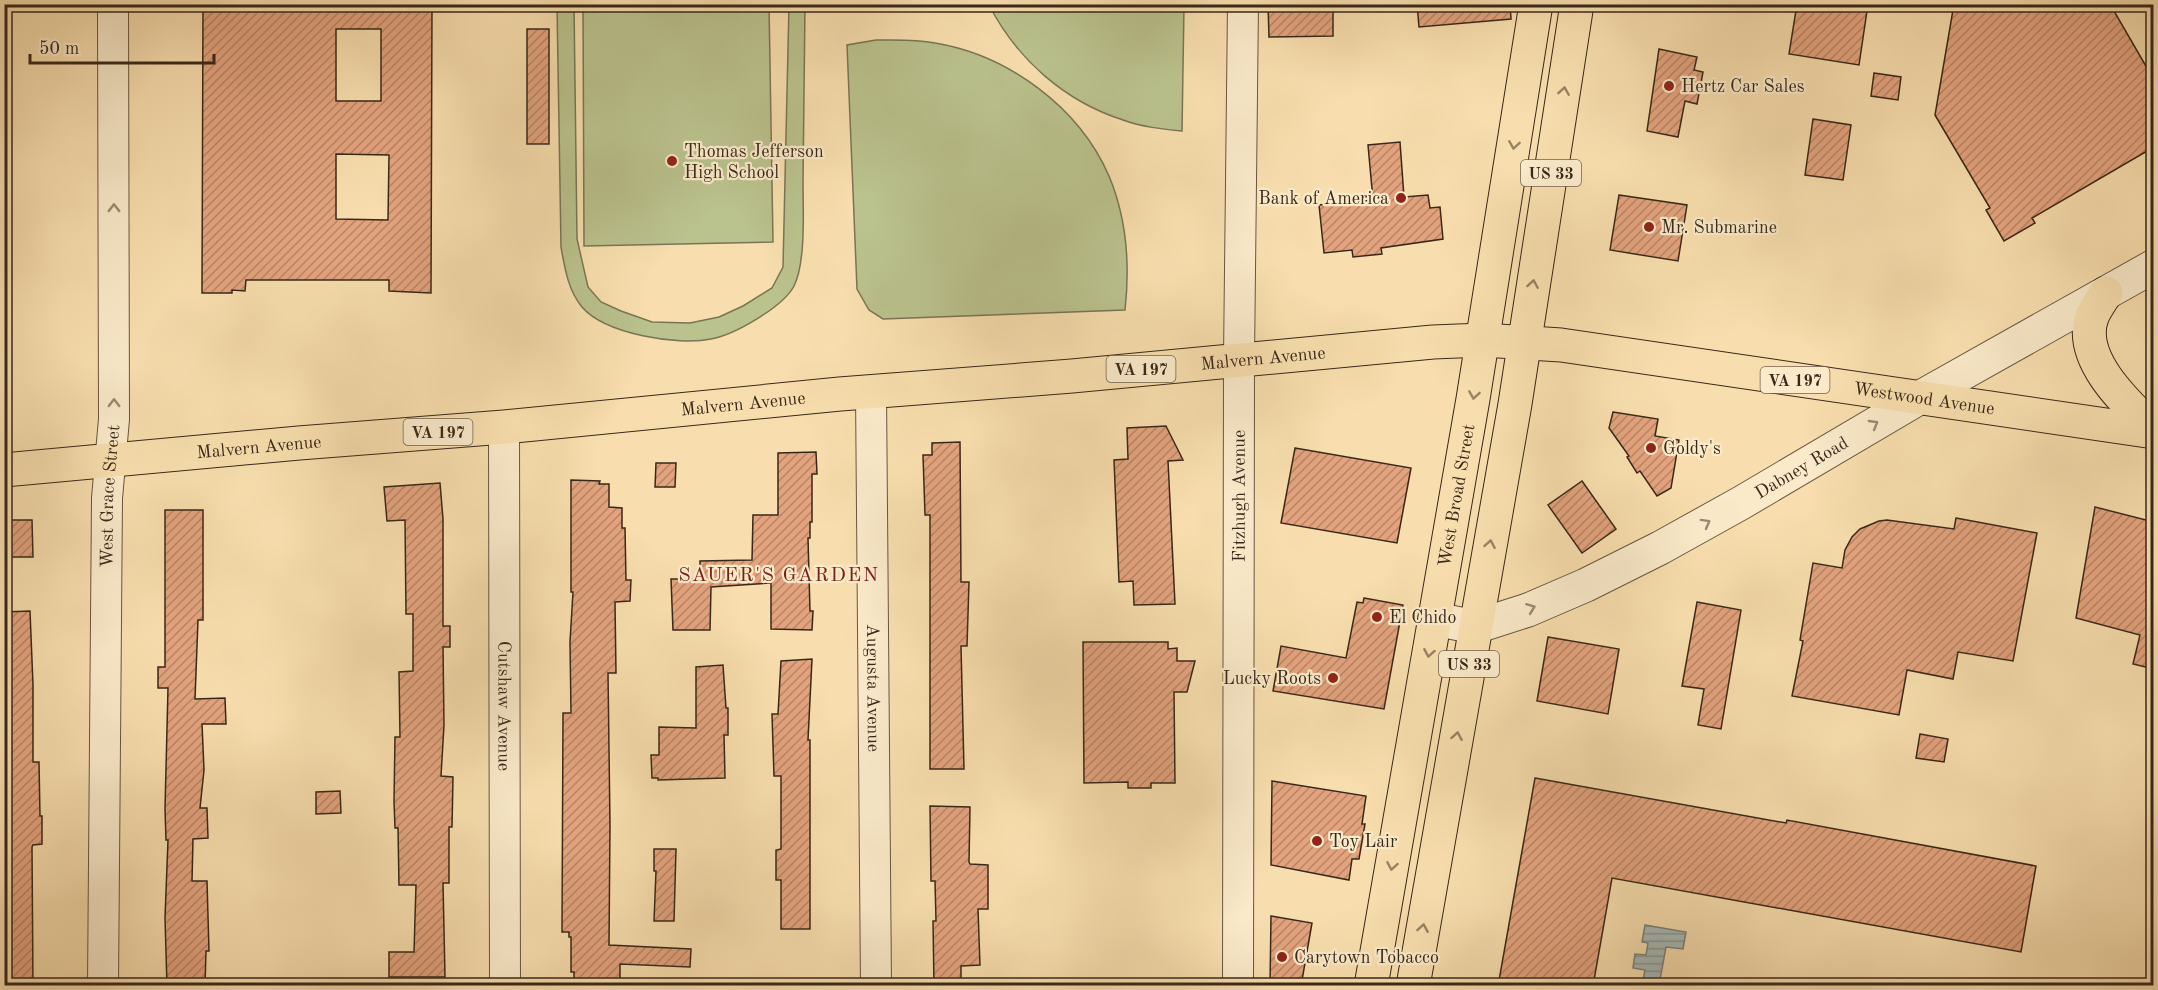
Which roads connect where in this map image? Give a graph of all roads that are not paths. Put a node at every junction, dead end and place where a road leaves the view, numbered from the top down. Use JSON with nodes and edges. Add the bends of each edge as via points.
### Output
{"nodes":[{"id":1,"x":113,"y":4,"type":"edge"},
{"id":2,"x":1243,"y":4,"type":"edge"},
{"id":3,"x":1536,"y":4,"type":"edge"},
{"id":4,"x":1577,"y":4,"type":"edge"},
{"id":5,"x":2154,"y":266,"type":"edge"},
{"id":6,"x":2106,"y":293,"type":"junction"},
{"id":7,"x":1483,"y":340,"type":"junction"},
{"id":8,"x":1524,"y":342,"type":"junction"},
{"id":9,"x":1239,"y":359,"type":"junction"},
{"id":10,"x":871,"y":391,"type":"junction"},
{"id":11,"x":1919,"y":398,"type":"junction"},
{"id":12,"x":504,"y":427,"type":"junction"},
{"id":13,"x":2154,"y":431,"type":"edge"},
{"id":14,"x":111,"y":461,"type":"junction"},
{"id":15,"x":4,"y":470,"type":"edge"},
{"id":16,"x":1435,"y":619,"type":"junction"},
{"id":17,"x":1476,"y":627,"type":"junction"},
{"id":18,"x":104,"y":986,"type":"edge"},
{"id":19,"x":505,"y":986,"type":"edge"},
{"id":20,"x":876,"y":986,"type":"edge"},
{"id":21,"x":1239,"y":986,"type":"edge"},
{"id":22,"x":1371,"y":986,"type":"edge"},
{"id":23,"x":1413,"y":986,"type":"edge"}],
"edges":[{"from":14,"to":1,"type":"street","name":"West Grace Street","one_way":true},
{"from":2,"to":9,"type":"street","name":"Fitzhugh Avenue"},
{"from":3,"to":7,"type":"main road","name":"West Broad Street","number":"US 33","one_way":true},
{"from":8,"to":4,"type":"main road","number":"US 33","one_way":true},
{"from":5,"to":6,"type":"street","name":"Dabney Road"},
{"from":6,"to":11,"type":"street","name":"Dabney Road"},
{"from":6,"to":13,"type":"main road","via":[[2092,318],[2090,336],[2096,360],[2111,386]]},
{"from":7,"to":8,"type":"main road","name":"Westwood Avenue","number":"VA 197"},
{"from":7,"to":9,"type":"main road","name":"Malvern Avenue","number":"VA 197"},
{"from":7,"to":16,"type":"main road","name":"West Broad Street","number":"US 33","one_way":true},
{"from":8,"to":11,"type":"main road","name":"Westwood Avenue","number":"VA 197"},
{"from":17,"to":8,"type":"main road","number":"US 33","one_way":true},
{"from":9,"to":10,"type":"main road","name":"Malvern Avenue","number":"VA 197"},
{"from":9,"to":21,"type":"street","name":"Fitzhugh Avenue"},
{"from":10,"to":12,"type":"main road","name":"Malvern Avenue","number":"VA 197"},
{"from":10,"to":20,"type":"street","name":"Augusta Avenue"},
{"from":11,"to":13,"type":"main road","name":"Westwood Avenue","number":"VA 197"},
{"from":17,"to":11,"type":"street","name":"Dabney Road","one_way":true,"via":[[1538,606],[1660,548]]},
{"from":12,"to":14,"type":"main road","name":"Malvern Avenue","number":"VA 197"},
{"from":12,"to":19,"type":"street","name":"Cutshaw Avenue"},
{"from":14,"to":15,"type":"main road","name":"Malvern Avenue","number":"VA 197"},
{"from":14,"to":18,"type":"street","name":"West Grace Street","via":[[107,498]]},
{"from":16,"to":17,"type":"street","name":"Dabney Road"},
{"from":16,"to":22,"type":"main road","name":"West Broad Street","number":"US 33","one_way":true},
{"from":23,"to":17,"type":"main road","number":"US 33","one_way":true}]}
